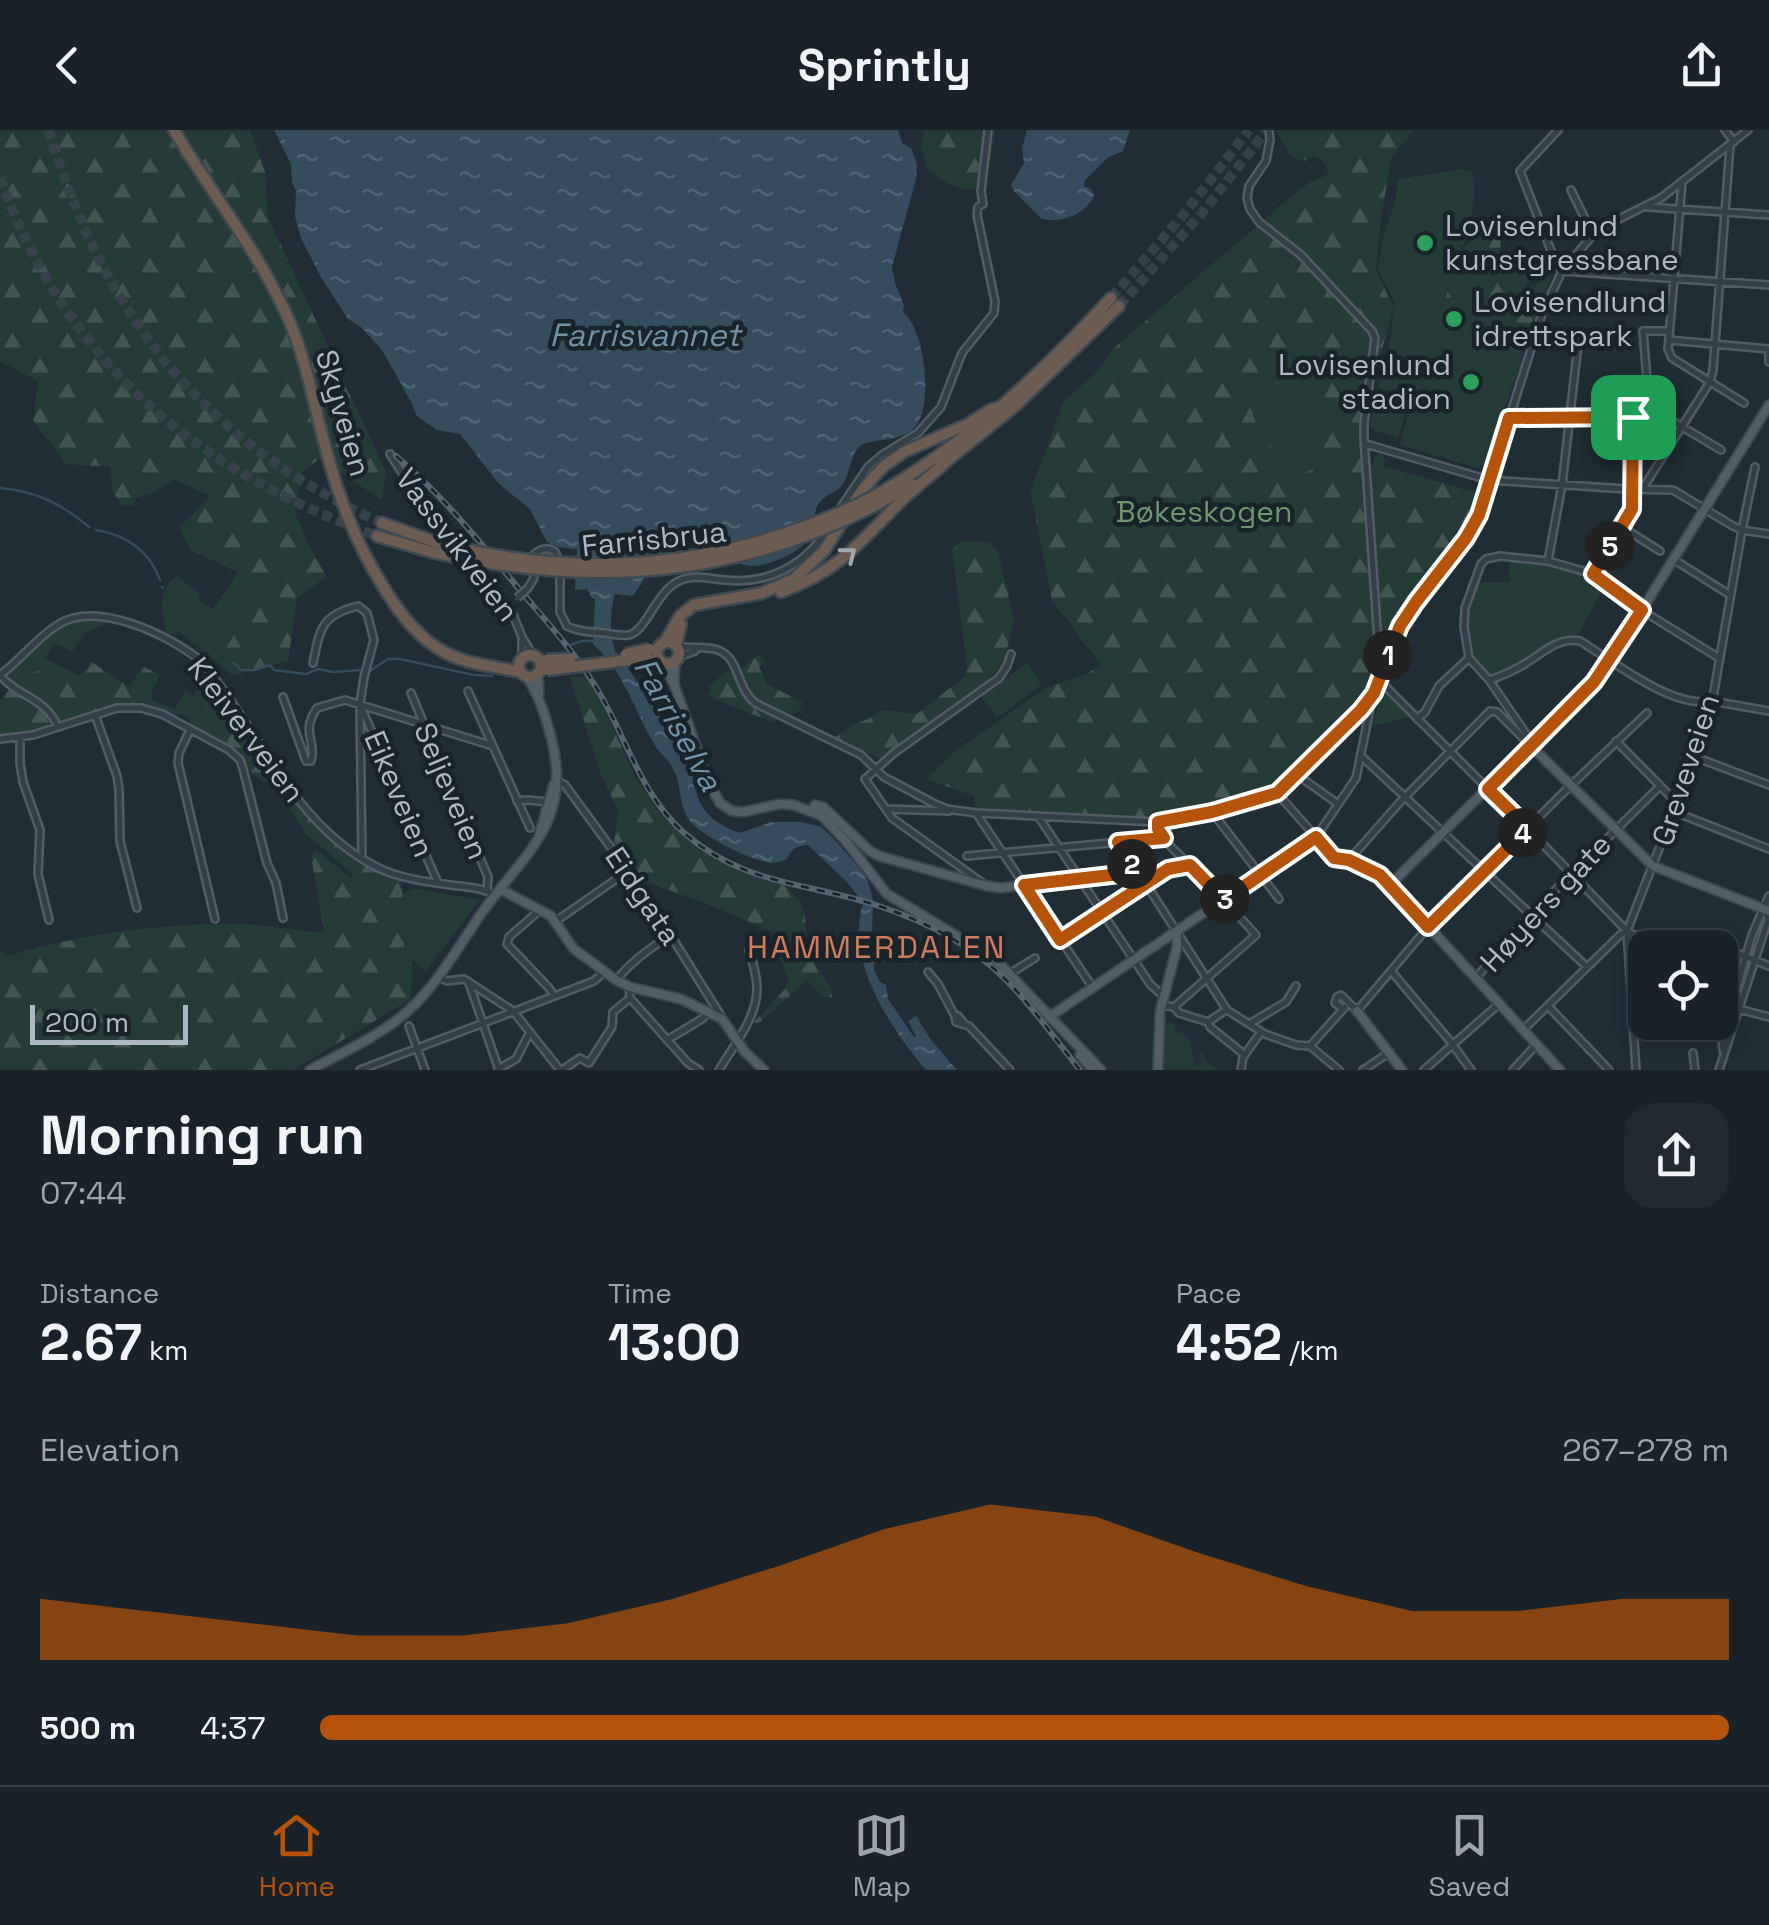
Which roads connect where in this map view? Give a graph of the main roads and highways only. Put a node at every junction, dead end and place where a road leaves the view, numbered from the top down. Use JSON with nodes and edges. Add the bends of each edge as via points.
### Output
{"nodes":[{"id":1,"x":174,"y":130,"type":"edge"},
{"id":2,"x":1769,"y":405,"type":"edge"},
{"id":3,"x":1001,"y":408,"type":"junction"},
{"id":4,"x":948,"y":461,"type":"junction"},
{"id":5,"x":872,"y":502,"type":"junction"},
{"id":6,"x":382,"y":523,"type":"tunnel mouth"},
{"id":7,"x":377,"y":536,"type":"tunnel mouth"},
{"id":8,"x":433,"y":547,"type":"junction"},
{"id":9,"x":666,"y":656,"type":"junction"},
{"id":10,"x":533,"y":666,"type":"junction"},
{"id":11,"x":1532,"y":746,"type":"junction"},
{"id":12,"x":812,"y":810,"type":"junction"},
{"id":13,"x":1390,"y":885,"type":"junction"},
{"id":14,"x":494,"y":892,"type":"junction"},
{"id":15,"x":1224,"y":900,"type":"junction"},
{"id":16,"x":1767,"y":910,"type":"edge"},
{"id":17,"x":1177,"y":932,"type":"junction"},
{"id":18,"x":1357,"y":1012,"type":"road end"},
{"id":19,"x":1049,"y":1017,"type":"junction"},
{"id":20,"x":310,"y":1070,"type":"edge"},
{"id":21,"x":764,"y":1070,"type":"edge"},
{"id":22,"x":1093,"y":1070,"type":"edge"},
{"id":23,"x":1101,"y":1070,"type":"edge"},
{"id":24,"x":1158,"y":1070,"type":"edge"},
{"id":25,"x":1402,"y":1070,"type":"edge"},
{"id":26,"x":1560,"y":1070,"type":"edge"}],
"edges":[{"from":1,"to":10,"type":"highway","name":"Skyveien","via":[[285,312],[343,506],[400,612],[427,640],[458,658]]},
{"from":2,"to":11,"type":"main road","via":[[1611,660]]},
{"from":3,"to":4,"type":"highway","via":[[1115,302],[1032,390]]},
{"from":3,"to":5,"type":"highway"},
{"from":3,"to":9,"type":"highway","via":[[882,466],[802,574],[762,593],[694,605],[680,616]]},
{"from":4,"to":5,"type":"highway"},
{"from":9,"to":4,"type":"highway","one_way":true,"via":[[684,620],[699,610],[775,594],[830,568]]},
{"from":5,"to":8,"type":"highway","name":"Farrisbrua","bridge":true,"via":[[771,539],[649,562],[538,562]]},
{"from":6,"to":8,"type":"highway"},
{"from":7,"to":8,"type":"highway"},
{"from":9,"to":10,"type":"highway","name":"Skyveien","bridge":true},
{"from":9,"to":12,"type":"main road","via":[[710,787],[723,806],[742,812],[786,804]]},
{"from":10,"to":14,"type":"main road","via":[[558,785],[546,828]]},
{"from":11,"to":13,"type":"main road"},
{"from":11,"to":16,"type":"main road","via":[[1653,866]]},
{"from":12,"to":15,"type":"main road","via":[[823,807],[870,852],[984,885],[1190,865]]},
{"from":12,"to":19,"type":"main road","via":[[887,894],[982,950]]},
{"from":13,"to":15,"type":"main road","via":[[1334,858],[1316,837]]},
{"from":13,"to":26,"type":"main road"},
{"from":14,"to":20,"type":"main road","via":[[414,1006]]},
{"from":14,"to":21,"type":"main road","via":[[556,921],[574,949],[616,980],[722,1019]]},
{"from":15,"to":17,"type":"main road"},
{"from":17,"to":19,"type":"main road"},
{"from":17,"to":24,"type":"main road","via":[[1162,1000]]},
{"from":18,"to":25,"type":"main road"},
{"from":19,"to":22,"type":"main road"},
{"from":19,"to":23,"type":"main road"}]}
